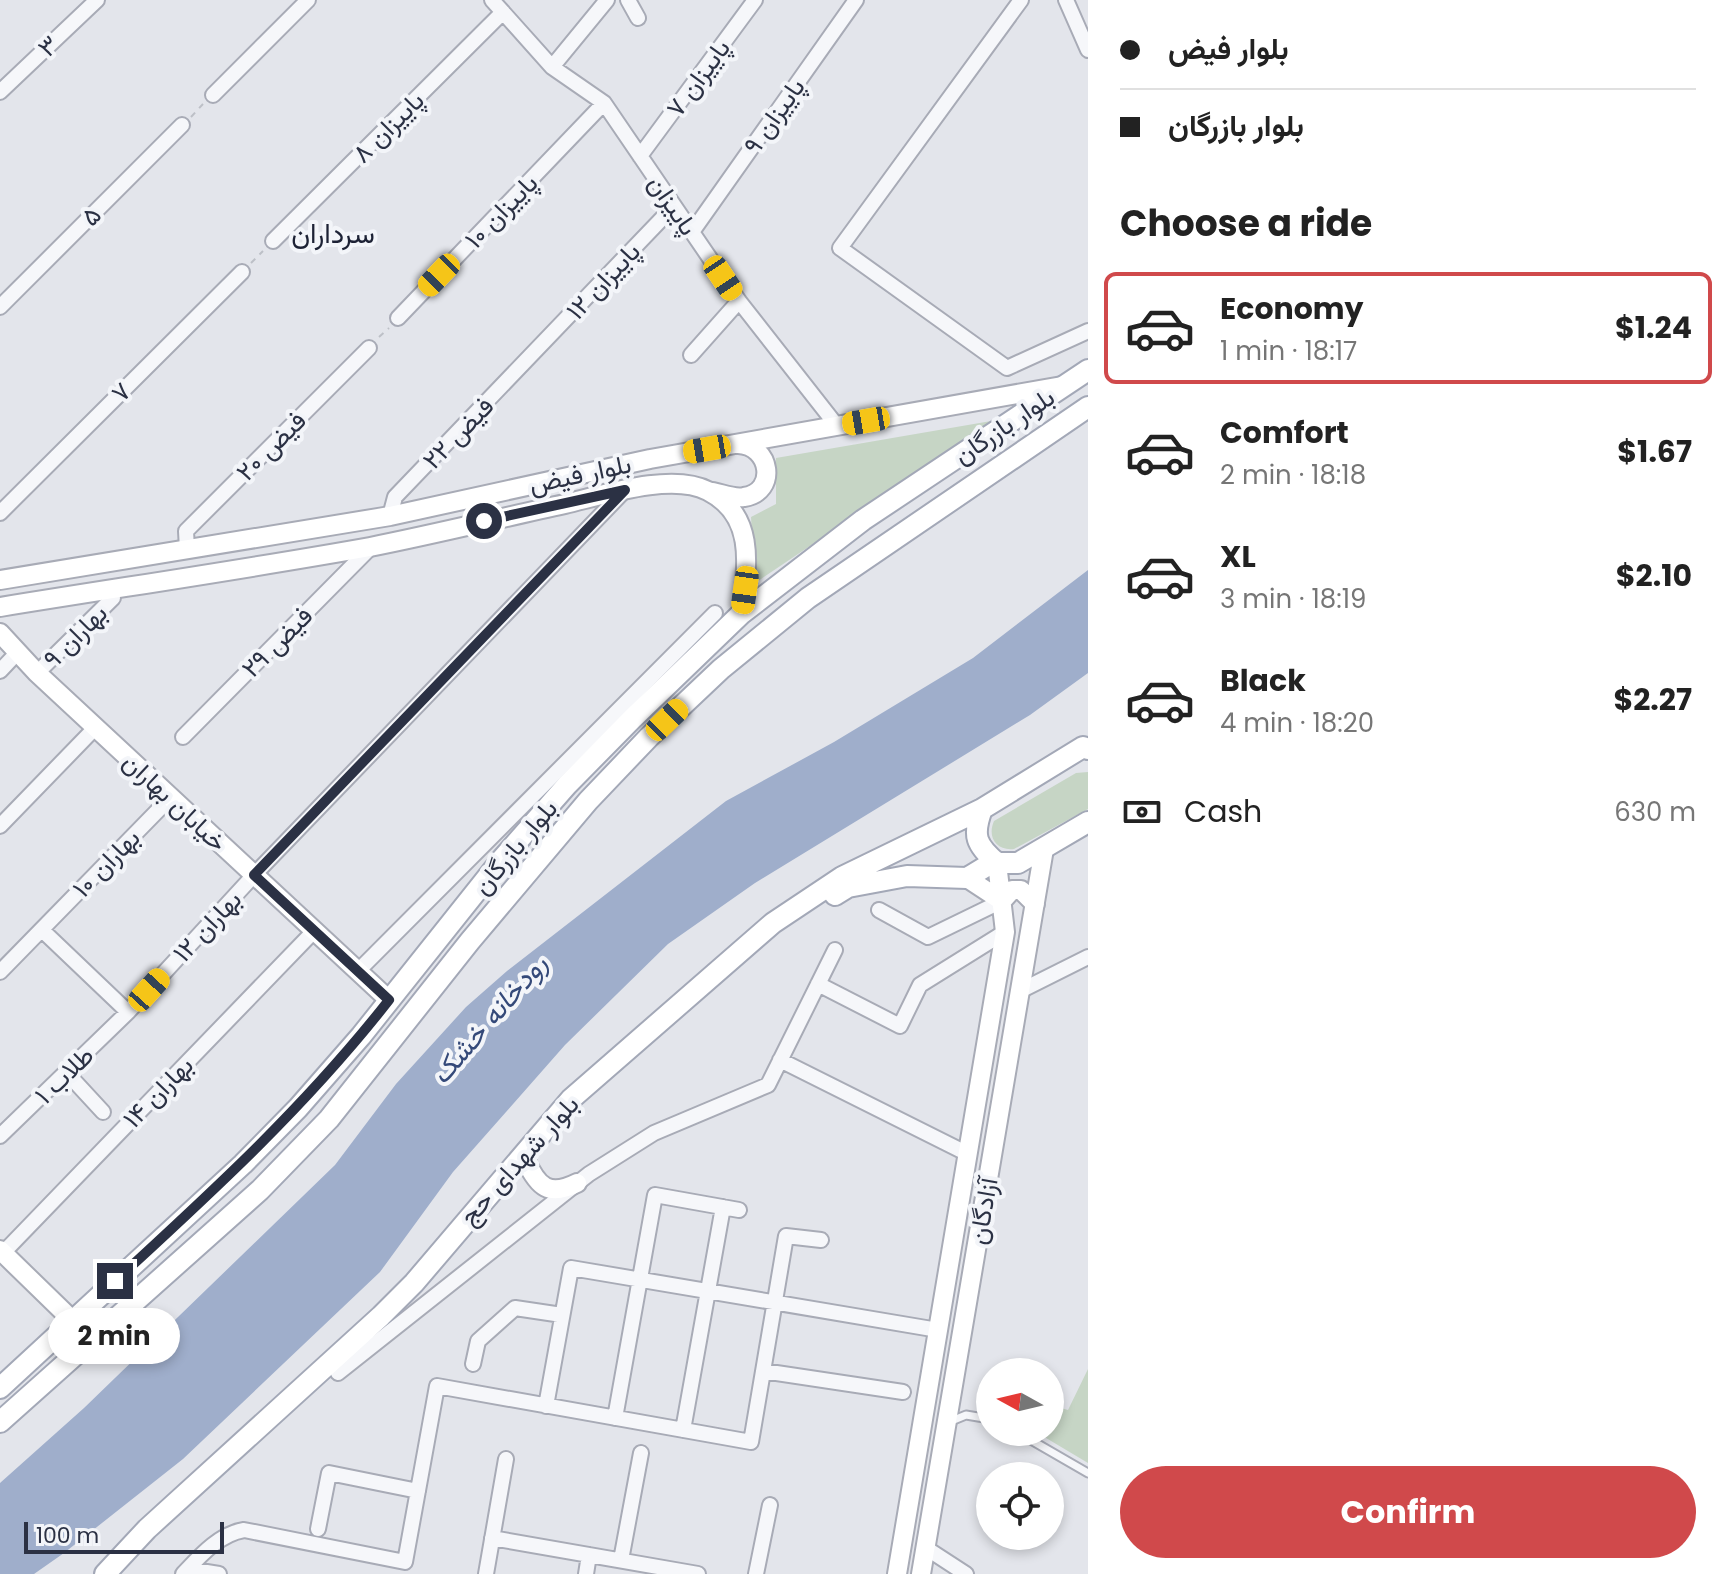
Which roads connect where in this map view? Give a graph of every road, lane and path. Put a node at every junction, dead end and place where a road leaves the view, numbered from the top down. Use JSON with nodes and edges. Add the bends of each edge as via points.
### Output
{"nodes":[{"id":1,"x":97,"y":0,"type":"edge"},
{"id":2,"x":308,"y":0,"type":"edge"},
{"id":3,"x":492,"y":0,"type":"edge"},
{"id":4,"x":607,"y":0,"type":"edge"},
{"id":5,"x":628,"y":0,"type":"edge"},
{"id":6,"x":755,"y":0,"type":"edge"},
{"id":7,"x":856,"y":0,"type":"edge"},
{"id":8,"x":1021,"y":0,"type":"edge"},
{"id":9,"x":1066,"y":0,"type":"edge"},
{"id":10,"x":503,"y":12,"type":"junction"},
{"id":11,"x":638,"y":18,"type":"dead end"},
{"id":12,"x":1088,"y":50,"type":"edge"},
{"id":13,"x":552,"y":67,"type":"junction"},
{"id":14,"x":0,"y":92,"type":"edge"},
{"id":15,"x":213,"y":95,"type":"joint"},
{"id":16,"x":604,"y":103,"type":"junction"},
{"id":17,"x":182,"y":125,"type":"joint"},
{"id":18,"x":640,"y":156,"type":"junction"},
{"id":19,"x":674,"y":206,"type":"junction"},
{"id":20,"x":692,"y":232,"type":"junction"},
{"id":21,"x":273,"y":241,"type":"joint"},
{"id":22,"x":242,"y":272,"type":"joint"},
{"id":23,"x":739,"y":301,"type":"junction"},
{"id":24,"x":0,"y":307,"type":"edge"},
{"id":25,"x":398,"y":318,"type":"joint"},
{"id":26,"x":1088,"y":331,"type":"edge"},
{"id":27,"x":369,"y":348,"type":"joint"},
{"id":28,"x":533,"y":355,"type":"joint"},
{"id":29,"x":691,"y":355,"type":"dead end"},
{"id":30,"x":1088,"y":370,"type":"edge"},
{"id":31,"x":1065,"y":386,"type":"junction"},
{"id":32,"x":1088,"y":407,"type":"edge"},
{"id":33,"x":837,"y":426,"type":"junction"},
{"id":34,"x":736,"y":444,"type":"junction"},
{"id":35,"x":625,"y":490,"type":"junction"},
{"id":36,"x":706,"y":490,"type":"junction"},
{"id":37,"x":0,"y":513,"type":"edge"},
{"id":38,"x":390,"y":516,"type":"junction"},
{"id":39,"x":306,"y":530,"type":"junction"},
{"id":40,"x":372,"y":546,"type":"junction"},
{"id":41,"x":187,"y":549,"type":"junction"},
{"id":42,"x":311,"y":556,"type":"junction"},
{"id":43,"x":0,"y":580,"type":"edge"},
{"id":44,"x":113,"y":598,"type":"dead end"},
{"id":45,"x":0,"y":607,"type":"edge"},
{"id":46,"x":715,"y":613,"type":"dead end"},
{"id":47,"x":741,"y":614,"type":"junction"},
{"id":48,"x":0,"y":633,"type":"edge"},
{"id":49,"x":17,"y":653,"type":"junction"},
{"id":50,"x":0,"y":671,"type":"edge"},
{"id":51,"x":37,"y":673,"type":"junction"},
{"id":52,"x":633,"y":718,"type":"junction"},
{"id":53,"x":95,"y":728,"type":"junction"},
{"id":54,"x":183,"y":737,"type":"dead end"},
{"id":55,"x":649,"y":737,"type":"junction"},
{"id":56,"x":1086,"y":747,"type":"edge"},
{"id":57,"x":171,"y":797,"type":"junction"},
{"id":58,"x":982,"y":809,"type":"junction"},
{"id":59,"x":1088,"y":822,"type":"edge"},
{"id":60,"x":0,"y":826,"type":"edge"},
{"id":61,"x":1044,"y":849,"type":"junction"},
{"id":62,"x":996,"y":862,"type":"junction"},
{"id":63,"x":254,"y":875,"type":"junction"},
{"id":64,"x":967,"y":878,"type":"junction"},
{"id":65,"x":1002,"y":901,"type":"junction"},
{"id":66,"x":1035,"y":904,"type":"junction"},
{"id":67,"x":879,"y":910,"type":"dead end"},
{"id":68,"x":42,"y":930,"type":"junction"},
{"id":69,"x":314,"y":931,"type":"junction"},
{"id":70,"x":1005,"y":932,"type":"junction"},
{"id":71,"x":835,"y":950,"type":"dead end"},
{"id":72,"x":1088,"y":957,"type":"edge"},
{"id":73,"x":358,"y":971,"type":"junction"},
{"id":74,"x":0,"y":972,"type":"edge"},
{"id":75,"x":818,"y":984,"type":"junction"},
{"id":76,"x":1020,"y":991,"type":"junction"},
{"id":77,"x":389,"y":1000,"type":"junction"},
{"id":78,"x":128,"y":1012,"type":"junction"},
{"id":79,"x":780,"y":1060,"type":"junction"},
{"id":80,"x":67,"y":1073,"type":"junction"},
{"id":81,"x":103,"y":1112,"type":"dead end"},
{"id":82,"x":0,"y":1136,"type":"edge"},
{"id":83,"x":968,"y":1154,"type":"junction"},
{"id":84,"x":526,"y":1161,"type":"junction"},
{"id":85,"x":577,"y":1183,"type":"junction"},
{"id":86,"x":723,"y":1207,"type":"junction"},
{"id":87,"x":739,"y":1210,"type":"dead end"},
{"id":88,"x":821,"y":1240,"type":"dead end"},
{"id":89,"x":1,"y":1251,"type":"edge"},
{"id":90,"x":640,"y":1279,"type":"junction"},
{"id":91,"x":708,"y":1291,"type":"junction"},
{"id":92,"x":775,"y":1302,"type":"junction"},
{"id":93,"x":562,"y":1315,"type":"junction"},
{"id":94,"x":72,"y":1320,"type":"junction"},
{"id":95,"x":938,"y":1330,"type":"junction"},
{"id":96,"x":473,"y":1364,"type":"dead end"},
{"id":97,"x":763,"y":1371,"type":"junction"},
{"id":98,"x":338,"y":1373,"type":"junction"},
{"id":99,"x":0,"y":1388,"type":"edge"},
{"id":100,"x":903,"y":1392,"type":"dead end"},
{"id":101,"x":546,"y":1406,"type":"junction"},
{"id":102,"x":976,"y":1417,"type":"edge"},
{"id":103,"x":615,"y":1418,"type":"junction"},
{"id":104,"x":0,"y":1422,"type":"edge"},
{"id":105,"x":947,"y":1422,"type":"junction"},
{"id":106,"x":683,"y":1430,"type":"junction"},
{"id":107,"x":1041,"y":1446,"type":"edge"},
{"id":108,"x":641,"y":1453,"type":"dead end"},
{"id":109,"x":506,"y":1459,"type":"dead end"},
{"id":110,"x":1088,"y":1473,"type":"edge"},
{"id":111,"x":912,"y":1482,"type":"junction"},
{"id":112,"x":936,"y":1486,"type":"junction"},
{"id":113,"x":418,"y":1491,"type":"junction"},
{"id":114,"x":770,"y":1505,"type":"dead end"},
{"id":115,"x":318,"y":1529,"type":"dead end"},
{"id":116,"x":492,"y":1538,"type":"junction"},
{"id":117,"x":926,"y":1548,"type":"junction"},
{"id":118,"x":589,"y":1555,"type":"junction"},
{"id":119,"x":621,"y":1560,"type":"junction"},
{"id":120,"x":186,"y":1572,"type":"edge"},
{"id":121,"x":105,"y":1574,"type":"edge"},
{"id":122,"x":124,"y":1574,"type":"edge"},
{"id":123,"x":219,"y":1574,"type":"edge"},
{"id":124,"x":486,"y":1574,"type":"edge"},
{"id":125,"x":586,"y":1574,"type":"edge"},
{"id":126,"x":698,"y":1574,"type":"edge"},
{"id":127,"x":756,"y":1574,"type":"edge"},
{"id":128,"x":897,"y":1574,"type":"edge"},
{"id":129,"x":921,"y":1574,"type":"edge"},
{"id":130,"x":966,"y":1574,"type":"edge"}],
"edges":[{"from":1,"to":14,"type":"street","name":"۳"},
{"from":2,"to":15,"type":"street"},
{"from":3,"to":10,"type":"street","name":"پاییزان"},
{"from":4,"to":13,"type":"street"},
{"from":5,"to":11,"type":"street"},
{"from":6,"to":18,"type":"street","name":"پاییزان ۷"},
{"from":7,"to":20,"type":"street","name":"پاییزان ۹"},
{"from":8,"to":26,"type":"street","via":[[840,248],[1007,368]]},
{"from":9,"to":12,"type":"street"},
{"from":10,"to":13,"type":"street","name":"پاییزان"},
{"from":10,"to":21,"type":"street","name":"پاییزان ۸"},
{"from":13,"to":16,"type":"street","name":"پاییزان"},
{"from":15,"to":17,"type":"path"},
{"from":16,"to":18,"type":"street","name":"پاییزان"},
{"from":16,"to":25,"type":"street","name":"پاییزان ۱۰"},
{"from":17,"to":24,"type":"street","name":"۵"},
{"from":18,"to":19,"type":"street","name":"پاییزان"},
{"from":19,"to":20,"type":"street","name":"پاییزان"},
{"from":19,"to":28,"type":"street","name":"پاییزان ۱۲"},
{"from":20,"to":23,"type":"street","name":"پاییزان"},
{"from":21,"to":22,"type":"path"},
{"from":22,"to":37,"type":"street","name":"۷"},
{"from":23,"to":29,"type":"street"},
{"from":23,"to":33,"type":"street","name":"پاییزان"},
{"from":25,"to":27,"type":"path"},
{"from":27,"to":41,"type":"street","name":"فیض ۲۰","via":[[186,531]]},
{"from":28,"to":38,"type":"street","name":"فیض ۲۲","via":[[395,497]]},
{"from":30,"to":31,"type":"main road","name":"بلوار بازرگان"},
{"from":31,"to":33,"type":"street","name":"بلوار فیض"},
{"from":31,"to":47,"type":"main road","name":"بلوار بازرگان","via":[[863,520]]},
{"from":32,"to":55,"type":"main road","name":"بلوار بازرگان","via":[[808,598]]},
{"from":33,"to":34,"type":"street","name":"بلوار فیض"},
{"from":34,"to":36,"type":"street","name":"بلوار فیض","via":[[756,448],[763,456],[763,486],[745,497]]},
{"from":34,"to":38,"type":"street","name":"بلوار فیض"},
{"from":35,"to":36,"type":"street","name":"بلوار فیض","via":[[684,484]]},
{"from":35,"to":40,"type":"street","name":"بلوار فیض"},
{"from":35,"to":63,"type":"street","name":"بهاران ۱۲"},
{"from":36,"to":47,"type":"street","via":[[738,517],[746,538]]},
{"from":38,"to":39,"type":"street","name":"بلوار فیض"},
{"from":39,"to":41,"type":"street","name":"بلوار فیض"},
{"from":39,"to":42,"type":"street"},
{"from":40,"to":42,"type":"street","name":"بلوار فیض"},
{"from":40,"to":54,"type":"street","name":"فیض ۲۹"},
{"from":41,"to":43,"type":"street","name":"بلوار فیض"},
{"from":42,"to":45,"type":"street","name":"بلوار فیض"},
{"from":44,"to":51,"type":"street","name":"بهاران ۹"},
{"from":46,"to":73,"type":"street"},
{"from":47,"to":52,"type":"main road","name":"بلوار بازرگان"},
{"from":48,"to":49,"type":"street","name":"خیابان بهاران"},
{"from":49,"to":50,"type":"street"},
{"from":49,"to":51,"type":"street","name":"خیابان بهاران"},
{"from":51,"to":53,"type":"street","name":"خیابان بهاران"},
{"from":52,"to":55,"type":"main road"},
{"from":52,"to":77,"type":"main road","name":"بلوار بازرگان","via":[[502,859]]},
{"from":53,"to":57,"type":"street","name":"خیابان بهاران"},
{"from":53,"to":60,"type":"street"},
{"from":55,"to":104,"type":"main road","name":"بلوار بازرگان","via":[[470,941],[329,1119],[260,1190]]},
{"from":56,"to":58,"type":"main road","name":"بلوار شهدای حج"},
{"from":57,"to":63,"type":"street","name":"خیابان بهاران"},
{"from":57,"to":68,"type":"street","name":"بهاران ۱۰"},
{"from":58,"to":62,"type":"main road","via":[[977,839]]},
{"from":58,"to":121,"type":"main road","name":"بلوار شهدای حج","via":[[842,877],[773,923],[638,1038],[550,1121],[414,1283]]},
{"from":59,"to":61,"type":"main road"},
{"from":61,"to":62,"type":"main road","via":[[1018,863]]},
{"from":61,"to":66,"type":"street","name":"آزادگان"},
{"from":62,"to":64,"type":"main road"},
{"from":62,"to":65,"type":"street","name":"آزادگان"},
{"from":63,"to":69,"type":"street","name":"خیابان بهاران"},
{"from":63,"to":78,"type":"street","name":"بهاران ۱۲"},
{"from":64,"to":65,"type":"street"},
{"from":64,"to":84,"type":"main road","name":"بلوار شهدای حج","via":[[907,876],[848,887],[837,894],[780,931],[636,1053]]},
{"from":65,"to":66,"type":"street","via":[[1012,890],[1021,890]]},
{"from":65,"to":67,"type":"street","via":[[928,937]]},
{"from":65,"to":70,"type":"street","name":"آزادگان"},
{"from":66,"to":76,"type":"street","name":"آزادگان"},
{"from":68,"to":74,"type":"street","name":"بهاران ۱۰"},
{"from":68,"to":78,"type":"street"},
{"from":69,"to":73,"type":"street","name":"خیابان بهاران"},
{"from":69,"to":89,"type":"street","name":"بهاران ۱۴"},
{"from":70,"to":75,"type":"street","via":[[920,985],[900,1026]]},
{"from":70,"to":83,"type":"street","name":"آزادگان"},
{"from":71,"to":75,"type":"street"},
{"from":72,"to":76,"type":"street"},
{"from":73,"to":77,"type":"street","name":"خیابان بهاران"},
{"from":75,"to":79,"type":"street"},
{"from":76,"to":105,"type":"street","name":"آزادگان"},
{"from":77,"to":94,"type":"main road","name":"بلوار بازرگان","via":[[243,1164]]},
{"from":78,"to":80,"type":"street","name":"طلاب ۱"},
{"from":79,"to":83,"type":"street"},
{"from":79,"to":85,"type":"street","via":[[768,1085],[654,1133]]},
{"from":80,"to":81,"type":"street"},
{"from":80,"to":82,"type":"street","name":"طلاب ۱"},
{"from":83,"to":95,"type":"street","name":"آزادگان"},
{"from":84,"to":85,"type":"street","via":[[535,1180],[548,1189],[563,1190]]},
{"from":84,"to":98,"type":"main road","name":"بلوار شهدای حج","via":[[419,1293]]},
{"from":85,"to":98,"type":"street"},
{"from":86,"to":87,"type":"street"},
{"from":86,"to":90,"type":"street","via":[[655,1195]]},
{"from":86,"to":91,"type":"street"},
{"from":88,"to":92,"type":"street","via":[[786,1236]]},
{"from":89,"to":94,"type":"street"},
{"from":90,"to":91,"type":"street"},
{"from":90,"to":93,"type":"street","via":[[571,1268]]},
{"from":90,"to":103,"type":"street"},
{"from":91,"to":92,"type":"street"},
{"from":91,"to":106,"type":"street"},
{"from":92,"to":95,"type":"street"},
{"from":92,"to":97,"type":"street"},
{"from":93,"to":96,"type":"street","via":[[515,1308],[478,1341]]},
{"from":93,"to":101,"type":"street"},
{"from":94,"to":99,"type":"main road","name":"بلوار بازرگان"},
{"from":95,"to":111,"type":"street","name":"آزادگان"},
{"from":97,"to":100,"type":"street"},
{"from":97,"to":106,"type":"street","via":[[751,1442]]},
{"from":98,"to":122,"type":"main road","name":"بلوار شهدای حج"},
{"from":101,"to":103,"type":"street"},
{"from":101,"to":113,"type":"street","via":[[437,1386]]},
{"from":102,"to":105,"type":"lane"},
{"from":103,"to":106,"type":"street"},
{"from":105,"to":112,"type":"street","name":"آزادگان"},
{"from":107,"to":110,"type":"lane"},
{"from":108,"to":119,"type":"street"},
{"from":109,"to":116,"type":"street"},
{"from":111,"to":112,"type":"street"},
{"from":111,"to":128,"type":"street","name":"آزادگان"},
{"from":112,"to":117,"type":"street","name":"آزادگان"},
{"from":113,"to":115,"type":"street","via":[[329,1473]]},
{"from":113,"to":120,"type":"street","via":[[405,1562],[244,1530],[219,1540]]},
{"from":114,"to":127,"type":"street"},
{"from":116,"to":118,"type":"street"},
{"from":116,"to":124,"type":"street"},
{"from":117,"to":129,"type":"street","name":"آزادگان"},
{"from":117,"to":130,"type":"street"},
{"from":118,"to":119,"type":"street"},
{"from":118,"to":125,"type":"street"},
{"from":119,"to":126,"type":"street"},
{"from":120,"to":123,"type":"street"}]}
